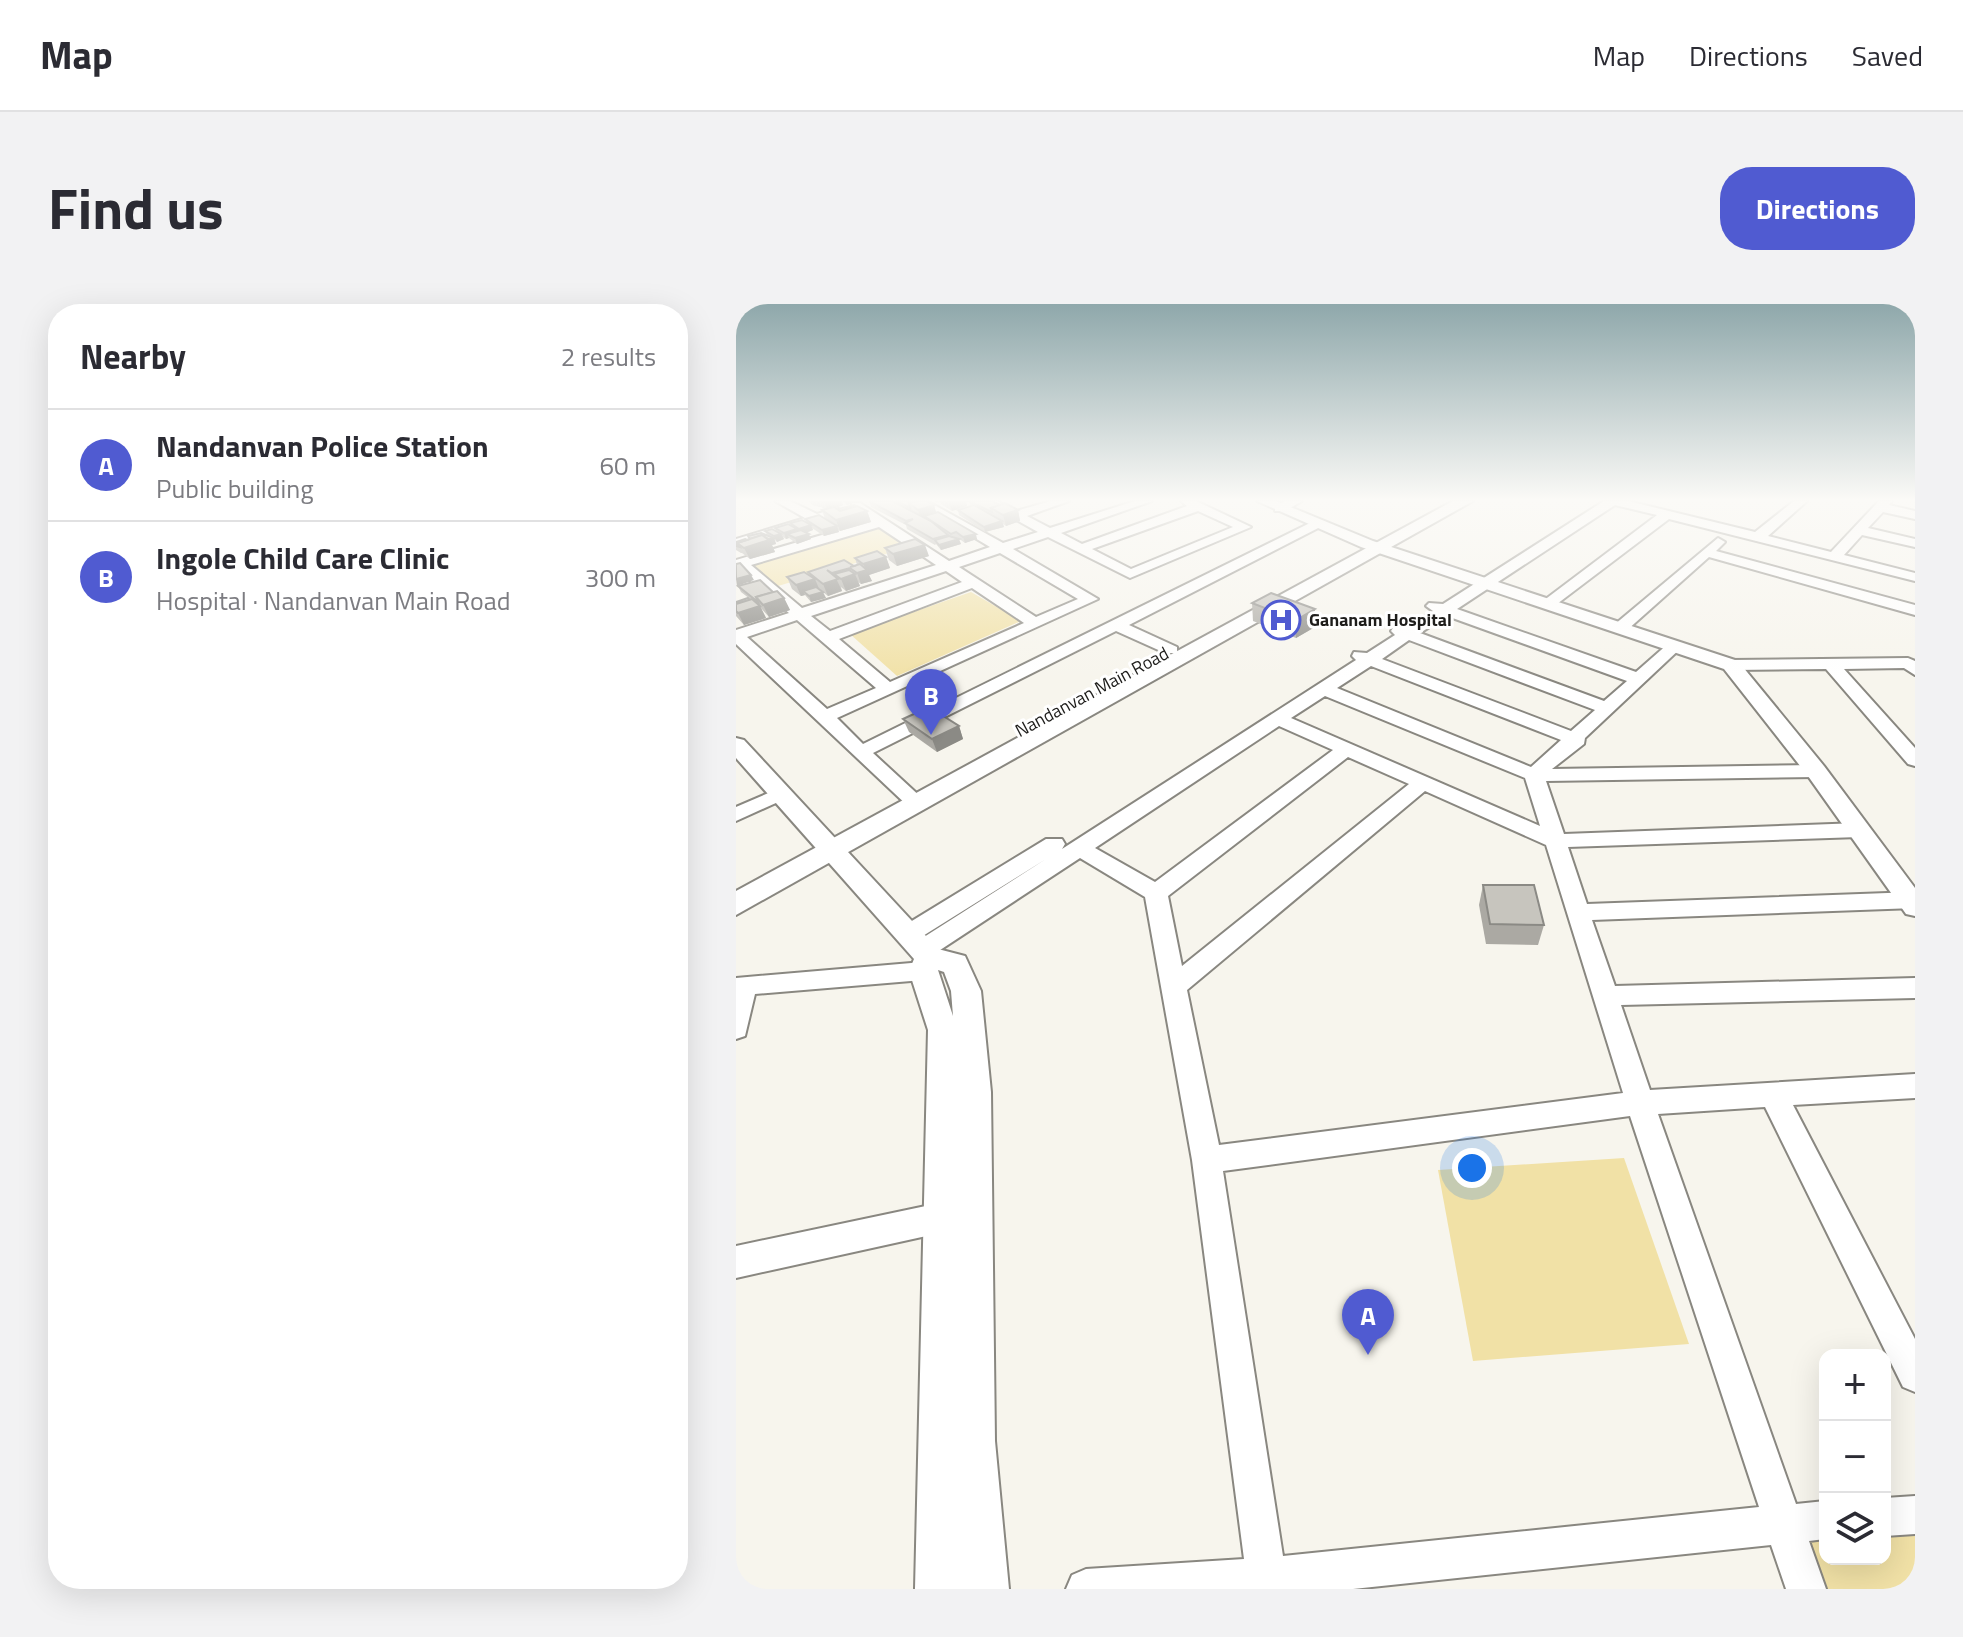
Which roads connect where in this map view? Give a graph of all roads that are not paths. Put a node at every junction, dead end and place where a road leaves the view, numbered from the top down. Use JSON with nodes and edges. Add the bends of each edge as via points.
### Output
{"nodes":[{"id":1,"x":939,"y":561,"type":"edge"},
{"id":2,"x":960,"y":561,"type":"edge"},
{"id":3,"x":1024,"y":561,"type":"edge"},
{"id":4,"x":1104,"y":561,"type":"edge"},
{"id":5,"x":1162,"y":561,"type":"edge"},
{"id":6,"x":1244,"y":561,"type":"edge"},
{"id":7,"x":1344,"y":561,"type":"edge"},
{"id":8,"x":1346,"y":561,"type":"edge"},
{"id":9,"x":1417,"y":561,"type":"edge"},
{"id":10,"x":1509,"y":561,"type":"edge"},
{"id":11,"x":1514,"y":561,"type":"edge"},
{"id":12,"x":1605,"y":561,"type":"edge"},
{"id":13,"x":1696,"y":561,"type":"edge"},
{"id":14,"x":1738,"y":561,"type":"edge"},
{"id":15,"x":1854,"y":561,"type":"edge"},
{"id":16,"x":739,"y":565,"type":"edge"},
{"id":17,"x":948,"y":565,"type":"junction"},
{"id":18,"x":1130,"y":574,"type":"junction"},
{"id":19,"x":1915,"y":577,"type":"edge"},
{"id":20,"x":1479,"y":582,"type":"junction"},
{"id":21,"x":973,"y":583,"type":"junction"},
{"id":22,"x":1173,"y":597,"type":"junction"},
{"id":23,"x":1090,"y":599,"type":"junction"},
{"id":24,"x":1548,"y":604,"type":"junction"},
{"id":25,"x":1439,"y":608,"type":"junction"},
{"id":26,"x":1915,"y":610,"type":"edge"},
{"id":27,"x":799,"y":614,"type":"junction"},
{"id":28,"x":1035,"y":623,"type":"junction"},
{"id":29,"x":1121,"y":623,"type":"junction"},
{"id":30,"x":1620,"y":628,"type":"junction"},
{"id":31,"x":1401,"y":632,"type":"junction"},
{"id":32,"x":736,"y":635,"type":"edge"},
{"id":33,"x":827,"y":638,"type":"junction"},
{"id":34,"x":1675,"y":646,"type":"junction"},
{"id":35,"x":1171,"y":650,"type":"junction"},
{"id":36,"x":1363,"y":657,"type":"junction"},
{"id":37,"x":1003,"y":659,"type":"junction"},
{"id":38,"x":1831,"y":664,"type":"junction"},
{"id":39,"x":1913,"y":664,"type":"edge"},
{"id":40,"x":1731,"y":665,"type":"junction"},
{"id":41,"x":1639,"y":679,"type":"junction"},
{"id":42,"x":1322,"y":688,"type":"junction"},
{"id":43,"x":888,"y":689,"type":"junction"},
{"id":44,"x":1609,"y":709,"type":"junction"},
{"id":45,"x":825,"y":717,"type":"junction"},
{"id":46,"x":1276,"y":718,"type":"junction"},
{"id":47,"x":1577,"y":740,"type":"junction"},
{"id":48,"x":736,"y":745,"type":"edge"},
{"id":49,"x":1345,"y":750,"type":"junction"},
{"id":50,"x":861,"y":752,"type":"junction"},
{"id":51,"x":1915,"y":760,"type":"edge"},
{"id":52,"x":1816,"y":771,"type":"junction"},
{"id":53,"x":1534,"y":775,"type":"junction"},
{"id":54,"x":1422,"y":783,"type":"junction"},
{"id":55,"x":780,"y":794,"type":"junction"},
{"id":56,"x":911,"y":798,"type":"junction"},
{"id":57,"x":736,"y":815,"type":"edge"},
{"id":58,"x":1859,"y":830,"type":"junction"},
{"id":59,"x":1555,"y":841,"type":"junction"},
{"id":60,"x":826,"y":844,"type":"junction"},
{"id":61,"x":1077,"y":847,"type":"junction"},
{"id":62,"x":736,"y":883,"type":"edge"},
{"id":63,"x":1156,"y":893,"type":"junction"},
{"id":64,"x":1913,"y":902,"type":"edge"},
{"id":65,"x":736,"y":904,"type":"edge"},
{"id":66,"x":1580,"y":912,"type":"junction"},
{"id":67,"x":921,"y":953,"type":"junction"},
{"id":68,"x":740,"y":987,"type":"edge"},
{"id":69,"x":1174,"y":987,"type":"junction"},
{"id":70,"x":1915,"y":988,"type":"edge"},
{"id":71,"x":1608,"y":996,"type":"junction"},
{"id":72,"x":736,"y":1029,"type":"edge"},
{"id":73,"x":1912,"y":1091,"type":"edge"},
{"id":74,"x":1772,"y":1093,"type":"junction"},
{"id":75,"x":1640,"y":1103,"type":"junction"},
{"id":76,"x":1207,"y":1160,"type":"junction"},
{"id":77,"x":940,"y":1218,"type":"junction"},
{"id":78,"x":736,"y":1262,"type":"edge"},
{"id":79,"x":1915,"y":1375,"type":"edge"},
{"id":80,"x":1915,"y":1515,"type":"edge"},
{"id":81,"x":1891,"y":1517,"type":"edge"},
{"id":82,"x":1819,"y":1520,"type":"edge"},
{"id":83,"x":1784,"y":1522,"type":"junction"},
{"id":84,"x":1267,"y":1583,"type":"edge"},
{"id":85,"x":939,"y":1589,"type":"edge"},
{"id":86,"x":985,"y":1589,"type":"edge"},
{"id":87,"x":1086,"y":1589,"type":"edge"},
{"id":88,"x":1806,"y":1589,"type":"edge"}],
"edges":[{"from":1,"to":17,"type":"street"},
{"from":2,"to":17,"type":"street"},
{"from":3,"to":23,"type":"street"},
{"from":4,"to":18,"type":"street"},
{"from":5,"to":18,"type":"street"},
{"from":6,"to":22,"type":"street"},
{"from":7,"to":35,"type":"main road","name":"Nandanvan Main Road"},
{"from":8,"to":56,"type":"main road"},
{"from":9,"to":20,"type":"street"},
{"from":10,"to":20,"type":"street"},
{"from":11,"to":20,"type":"street"},
{"from":12,"to":24,"type":"street"},
{"from":13,"to":30,"type":"street"},
{"from":14,"to":26,"type":"street"},
{"from":15,"to":19,"type":"street"},
{"from":16,"to":27,"type":"street","via":[[781,590]]},
{"from":17,"to":21,"type":"street"},
{"from":17,"to":27,"type":"street"},
{"from":18,"to":22,"type":"street"},
{"from":20,"to":24,"type":"street"},
{"from":20,"to":25,"type":"street"},
{"from":21,"to":28,"type":"street"},
{"from":21,"to":33,"type":"street"},
{"from":22,"to":29,"type":"street"},
{"from":23,"to":28,"type":"street"},
{"from":23,"to":29,"type":"street"},
{"from":24,"to":30,"type":"street"},
{"from":25,"to":31,"type":"street"},
{"from":25,"to":41,"type":"street"},
{"from":27,"to":32,"type":"street"},
{"from":27,"to":33,"type":"street"},
{"from":28,"to":37,"type":"street"},
{"from":29,"to":35,"type":"street"},
{"from":29,"to":37,"type":"street"},
{"from":30,"to":34,"type":"street"},
{"from":31,"to":36,"type":"street"},
{"from":31,"to":44,"type":"street"},
{"from":32,"to":45,"type":"street"},
{"from":33,"to":43,"type":"street"},
{"from":34,"to":40,"type":"street"},
{"from":34,"to":41,"type":"street"},
{"from":35,"to":56,"type":"main road","name":"Nandanvan Main Road"},
{"from":36,"to":42,"type":"street"},
{"from":36,"to":47,"type":"street"},
{"from":36,"to":67,"type":"street"},
{"from":37,"to":43,"type":"street"},
{"from":37,"to":50,"type":"street"},
{"from":38,"to":39,"type":"street"},
{"from":38,"to":40,"type":"street"},
{"from":38,"to":51,"type":"street"},
{"from":40,"to":52,"type":"street"},
{"from":41,"to":44,"type":"street"},
{"from":42,"to":46,"type":"street"},
{"from":42,"to":53,"type":"street"},
{"from":43,"to":45,"type":"street"},
{"from":44,"to":47,"type":"street"},
{"from":45,"to":50,"type":"street"},
{"from":46,"to":49,"type":"street"},
{"from":46,"to":61,"type":"street"},
{"from":47,"to":53,"type":"street"},
{"from":48,"to":55,"type":"street"},
{"from":49,"to":54,"type":"street"},
{"from":49,"to":63,"type":"street"},
{"from":50,"to":56,"type":"street"},
{"from":52,"to":53,"type":"street"},
{"from":52,"to":58,"type":"street"},
{"from":53,"to":59,"type":"street"},
{"from":54,"to":59,"type":"street"},
{"from":54,"to":69,"type":"street"},
{"from":55,"to":57,"type":"street"},
{"from":55,"to":60,"type":"street"},
{"from":56,"to":60,"type":"main road"},
{"from":58,"to":59,"type":"street"},
{"from":58,"to":64,"type":"street"},
{"from":59,"to":66,"type":"street"},
{"from":60,"to":62,"type":"main road"},
{"from":60,"to":65,"type":"main road"},
{"from":60,"to":67,"type":"street"},
{"from":61,"to":63,"type":"street"},
{"from":61,"to":67,"type":"street"},
{"from":63,"to":69,"type":"street"},
{"from":64,"to":66,"type":"street"},
{"from":66,"to":71,"type":"street"},
{"from":67,"to":68,"type":"street"},
{"from":67,"to":77,"type":"street","via":[[943,1030]]},
{"from":67,"to":86,"type":"street","via":[[955,964],[966,991],[975,1092],[974,1441]]},
{"from":68,"to":72,"type":"street"},
{"from":69,"to":76,"type":"street"},
{"from":70,"to":71,"type":"street"},
{"from":71,"to":75,"type":"street"},
{"from":73,"to":74,"type":"street"},
{"from":74,"to":75,"type":"street"},
{"from":74,"to":79,"type":"street"},
{"from":75,"to":76,"type":"street"},
{"from":75,"to":83,"type":"street"},
{"from":76,"to":84,"type":"street"},
{"from":77,"to":78,"type":"street"},
{"from":77,"to":85,"type":"street"},
{"from":80,"to":81,"type":"street"},
{"from":82,"to":83,"type":"street"},
{"from":83,"to":84,"type":"street"},
{"from":83,"to":88,"type":"street"},
{"from":84,"to":87,"type":"street"}]}
